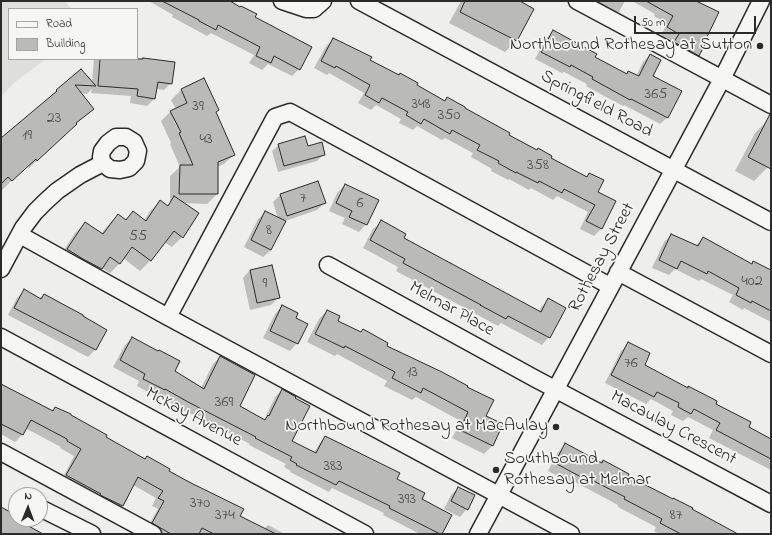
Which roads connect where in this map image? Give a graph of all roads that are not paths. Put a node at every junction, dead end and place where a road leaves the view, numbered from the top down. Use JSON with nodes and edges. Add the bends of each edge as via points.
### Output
{"nodes":[{"id":1,"x":282,"y":1,"type":"edge"},
{"id":2,"x":323,"y":1,"type":"edge"},
{"id":3,"x":359,"y":1,"type":"edge"},
{"id":4,"x":578,"y":1,"type":"edge"},
{"id":5,"x":761,"y":1,"type":"edge"},
{"id":6,"x":722,"y":79,"type":"junction"},
{"id":7,"x":771,"y":105,"type":"edge"},
{"id":8,"x":102,"y":163,"type":"dead end"},
{"id":9,"x":674,"y":170,"type":"junction"},
{"id":10,"x":771,"y":222,"type":"edge"},
{"id":11,"x":20,"y":236,"type":"junction"},
{"id":12,"x":328,"y":266,"type":"dead end"},
{"id":13,"x":1,"y":269,"type":"edge"},
{"id":14,"x":614,"y":279,"type":"junction"},
{"id":15,"x":168,"y":317,"type":"junction"},
{"id":16,"x":1,"y":337,"type":"edge"},
{"id":17,"x":771,"y":354,"type":"edge"},
{"id":18,"x":556,"y":389,"type":"junction"},
{"id":19,"x":1,"y":452,"type":"edge"},
{"id":20,"x":498,"y":496,"type":"junction"},
{"id":21,"x":771,"y":504,"type":"edge"},
{"id":22,"x":48,"y":512,"type":"edge"},
{"id":23,"x":92,"y":534,"type":"edge"},
{"id":24,"x":153,"y":534,"type":"edge"},
{"id":25,"x":365,"y":534,"type":"edge"},
{"id":26,"x":478,"y":534,"type":"edge"},
{"id":27,"x":571,"y":534,"type":"edge"}],
"edges":[{"from":1,"to":2,"type":"street","via":[[306,9],[314,9]]},
{"from":3,"to":9,"type":"street","name":"Springfield Road"},
{"from":4,"to":6,"type":"street"},
{"from":5,"to":6,"type":"street","name":"Rothesay Street"},
{"from":6,"to":7,"type":"street"},
{"from":6,"to":9,"type":"street","name":"Rothesay Street"},
{"from":8,"to":11,"type":"street","via":[[57,191],[36,212]]},
{"from":9,"to":10,"type":"street","name":"Springfield Road"},
{"from":9,"to":14,"type":"street","name":"Rothesay Street"},
{"from":11,"to":13,"type":"street"},
{"from":11,"to":15,"type":"street"},
{"from":12,"to":18,"type":"street","name":"Melmar Place"},
{"from":14,"to":15,"type":"street","via":[[290,112],[275,117]]},
{"from":14,"to":17,"type":"street"},
{"from":14,"to":18,"type":"street","name":"Rothesay Street"},
{"from":15,"to":20,"type":"street"},
{"from":16,"to":25,"type":"street","name":"McKay Avenue"},
{"from":18,"to":20,"type":"street","name":"Rothesay Street"},
{"from":18,"to":21,"type":"street","name":"Macaulay Crescent"},
{"from":19,"to":24,"type":"street"},
{"from":20,"to":26,"type":"street","name":"Rothesay Street"},
{"from":20,"to":27,"type":"street"},
{"from":22,"to":23,"type":"street"}]}
